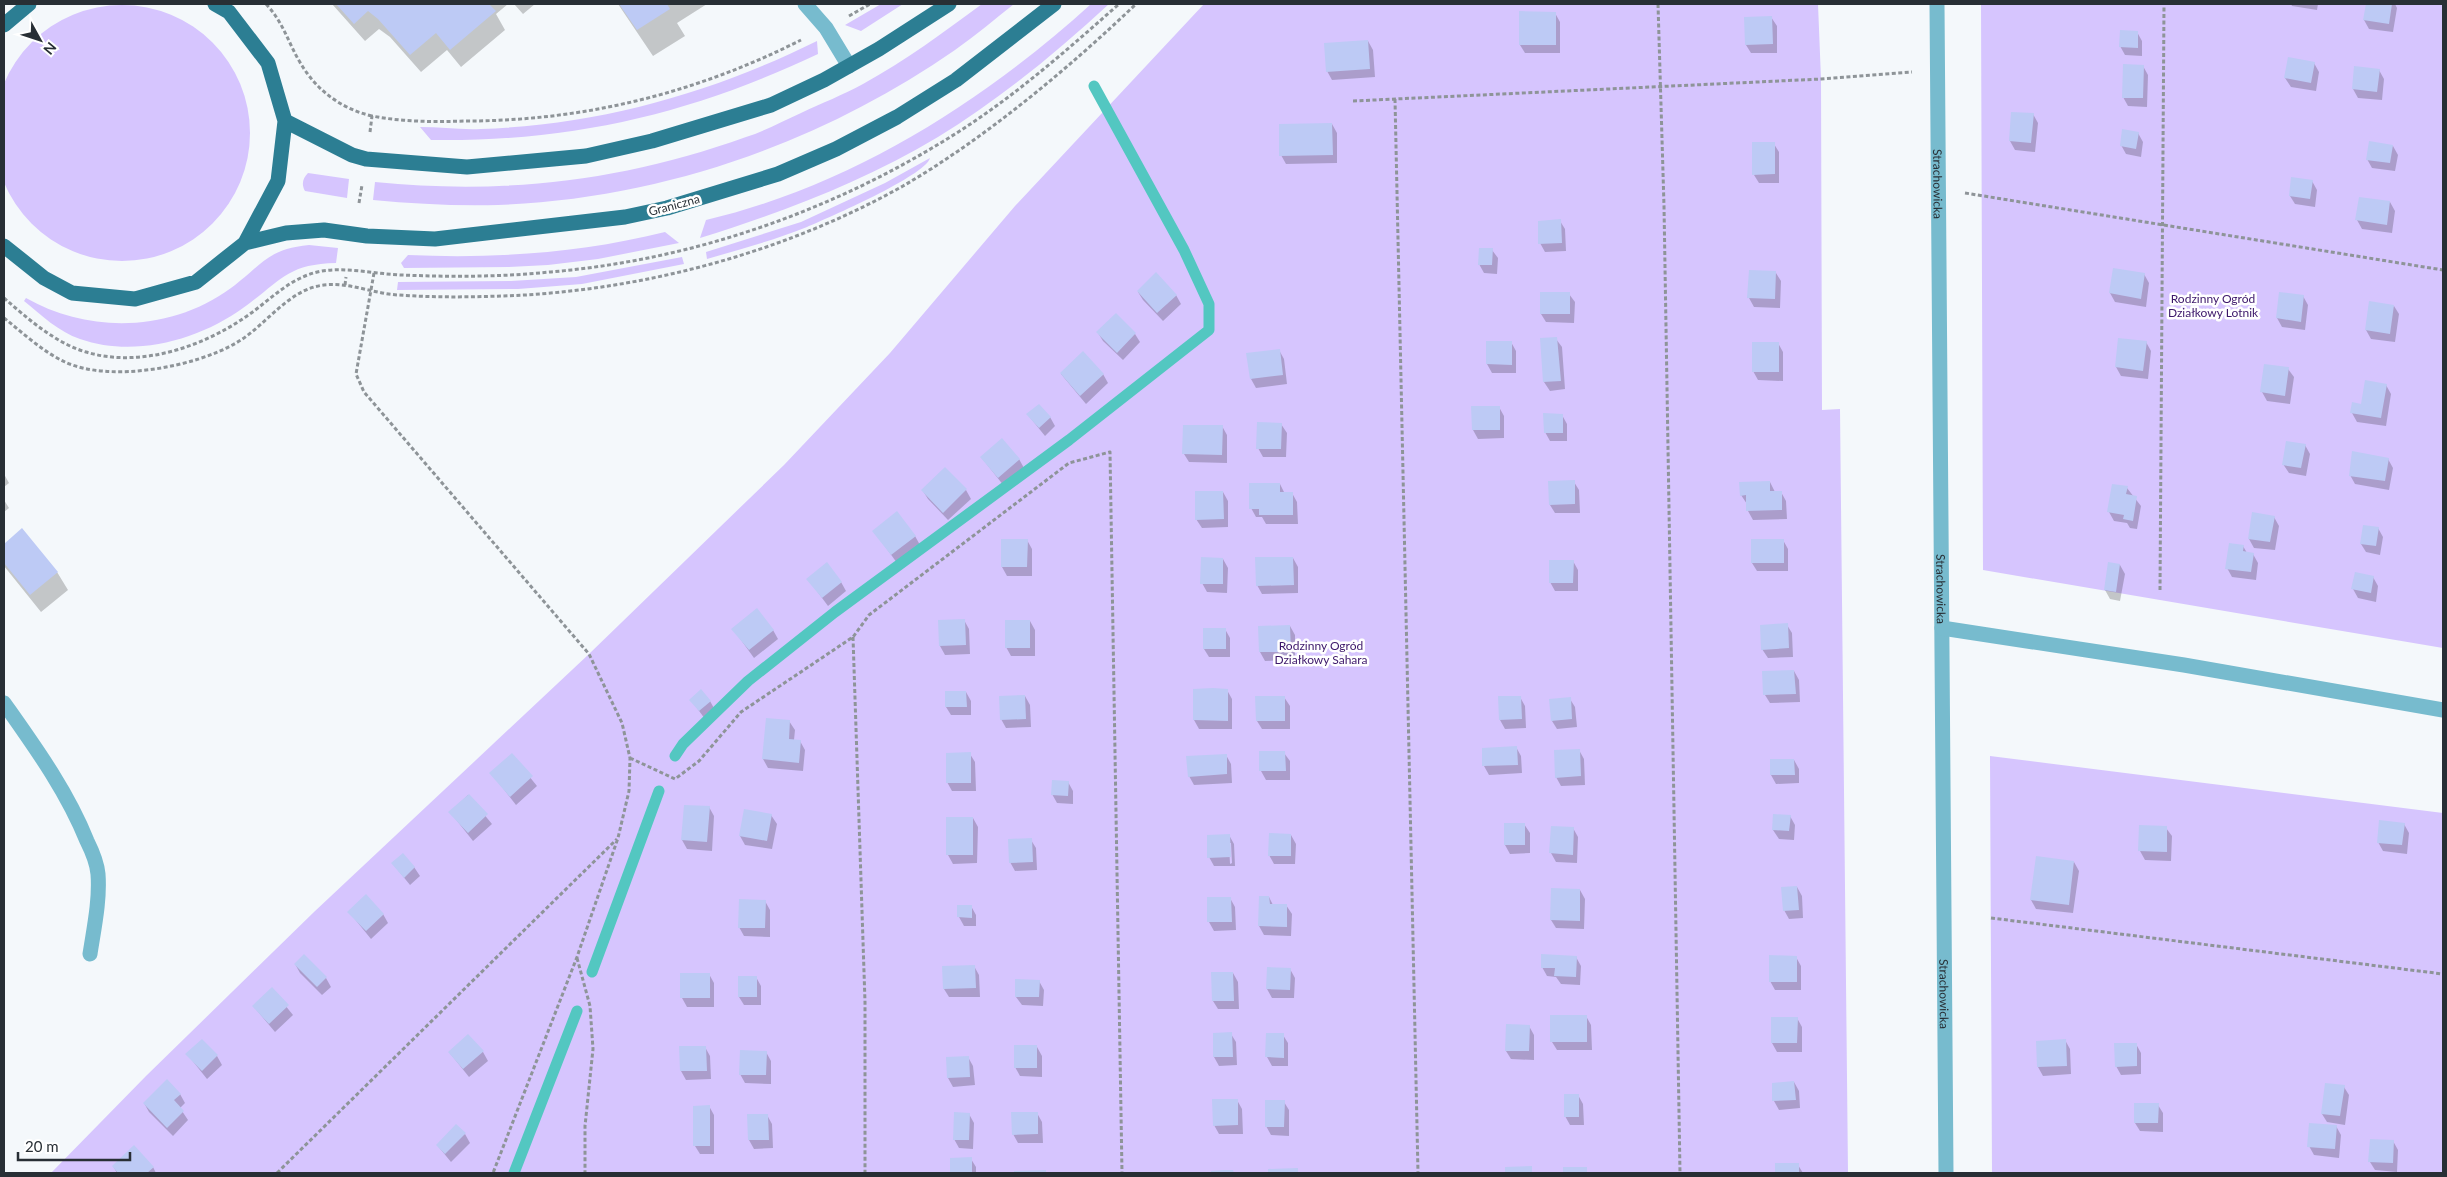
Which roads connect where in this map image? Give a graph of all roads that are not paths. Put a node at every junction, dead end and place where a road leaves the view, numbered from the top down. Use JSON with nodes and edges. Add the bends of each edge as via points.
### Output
{"nodes":[{"id":1,"x":29,"y":4,"type":"edge"},
{"id":2,"x":214,"y":4,"type":"edge"},
{"id":3,"x":805,"y":4,"type":"edge"},
{"id":4,"x":949,"y":4,"type":"edge"},
{"id":5,"x":1054,"y":4,"type":"edge"},
{"id":6,"x":1937,"y":4,"type":"edge"},
{"id":7,"x":4,"y":25,"type":"edge"},
{"id":8,"x":849,"y":66,"type":"junction"},
{"id":9,"x":284,"y":121,"type":"junction"},
{"id":10,"x":245,"y":243,"type":"junction"},
{"id":11,"x":4,"y":246,"type":"edge"},
{"id":12,"x":1942,"y":628,"type":"junction"},
{"id":13,"x":4,"y":704,"type":"edge"},
{"id":14,"x":2443,"y":710,"type":"edge"},
{"id":15,"x":90,"y":954,"type":"dead end"},
{"id":16,"x":1946,"y":1173,"type":"edge"}],
"edges":[{"from":1,"to":7,"type":"main road"},
{"from":2,"to":9,"type":"main road","via":[[229,12],[268,63]]},
{"from":3,"to":8,"type":"street","via":[[826,28]]},
{"from":4,"to":8,"type":"main road"},
{"from":5,"to":10,"type":"main road","name":"Graniczna","via":[[956,80],[897,117],[778,174],[666,208],[625,218],[435,239],[366,236],[324,230],[286,233]]},
{"from":6,"to":12,"type":"street","name":"Strachowicka"},
{"from":8,"to":9,"type":"main road","via":[[771,104],[652,141],[586,156],[477,166],[374,159],[352,155]]},
{"from":9,"to":10,"type":"main road","via":[[278,181]]},
{"from":10,"to":11,"type":"main road","via":[[196,282],[135,300],[72,293],[44,278]]},
{"from":12,"to":14,"type":"street","via":[[2184,665]]},
{"from":12,"to":16,"type":"street","name":"Strachowicka"},
{"from":13,"to":15,"type":"street","via":[[66,795],[93,854],[98,873]]}]}
